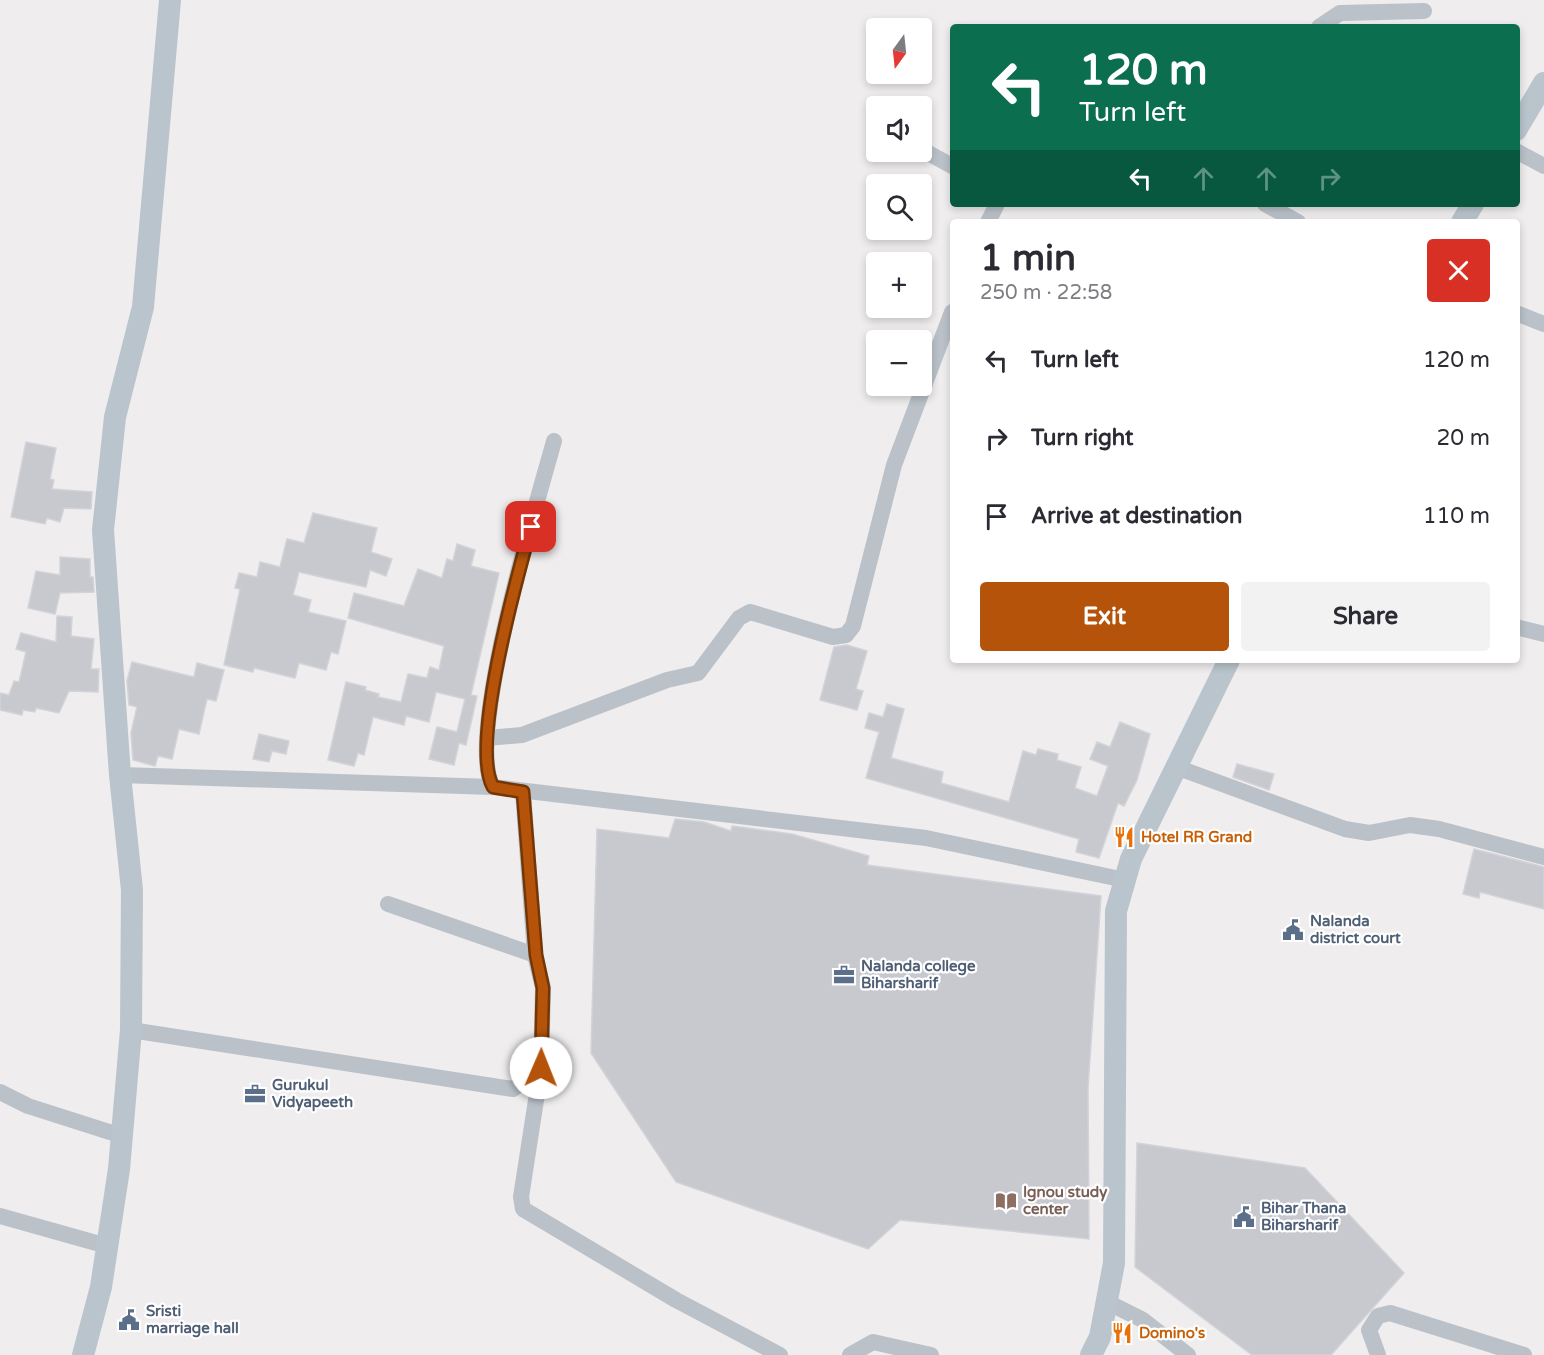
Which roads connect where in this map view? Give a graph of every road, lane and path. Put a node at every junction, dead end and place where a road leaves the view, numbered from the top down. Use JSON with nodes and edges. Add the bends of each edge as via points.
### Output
{"nodes":[{"id":1,"x":170,"y":0,"type":"edge"},
{"id":2,"x":1424,"y":11,"type":"dead end"},
{"id":3,"x":1324,"y":24,"type":"edge"},
{"id":4,"x":1544,"y":83,"type":"edge"},
{"id":5,"x":1520,"y":123,"type":"edge"},
{"id":6,"x":1520,"y":153,"type":"edge"},
{"id":7,"x":932,"y":154,"type":"edge"},
{"id":8,"x":950,"y":165,"type":"edge"},
{"id":9,"x":1544,"y":166,"type":"edge"},
{"id":10,"x":1270,"y":207,"type":"edge"},
{"id":11,"x":1292,"y":219,"type":"edge"},
{"id":12,"x":1520,"y":315,"type":"edge"},
{"id":13,"x":950,"y":317,"type":"edge"},
{"id":14,"x":1544,"y":324,"type":"edge"},
{"id":15,"x":554,"y":441,"type":"dead end"},
{"id":16,"x":1520,"y":628,"type":"edge"},
{"id":17,"x":1544,"y":634,"type":"edge"},
{"id":18,"x":1228,"y":663,"type":"edge"},
{"id":19,"x":487,"y":738,"type":"junction"},
{"id":20,"x":1176,"y":767,"type":"junction"},
{"id":21,"x":120,"y":775,"type":"junction"},
{"id":22,"x":493,"y":787,"type":"junction"},
{"id":23,"x":523,"y":792,"type":"junction"},
{"id":24,"x":1544,"y":856,"type":"edge"},
{"id":25,"x":1125,"y":880,"type":"junction"},
{"id":26,"x":388,"y":904,"type":"dead end"},
{"id":27,"x":536,"y":955,"type":"junction"},
{"id":28,"x":131,"y":1030,"type":"junction"},
{"id":29,"x":541,"y":1068,"type":"junction"},
{"id":30,"x":0,"y":1092,"type":"edge"},
{"id":31,"x":122,"y":1136,"type":"junction"},
{"id":32,"x":0,"y":1216,"type":"edge"},
{"id":33,"x":107,"y":1246,"type":"junction"},
{"id":34,"x":1107,"y":1302,"type":"junction"},
{"id":35,"x":83,"y":1355,"type":"edge"},
{"id":36,"x":780,"y":1355,"type":"edge"},
{"id":37,"x":850,"y":1355,"type":"edge"},
{"id":38,"x":931,"y":1355,"type":"edge"},
{"id":39,"x":1091,"y":1355,"type":"edge"},
{"id":40,"x":1188,"y":1355,"type":"edge"},
{"id":41,"x":1378,"y":1355,"type":"edge"},
{"id":42,"x":1524,"y":1355,"type":"edge"}],
"edges":[{"from":1,"to":21,"type":"main road","via":[[143,307],[115,417],[103,530]]},
{"from":2,"to":3,"type":"street","via":[[1340,14]]},
{"from":4,"to":5,"type":"main road"},
{"from":6,"to":9,"type":"street"},
{"from":7,"to":8,"type":"street"},
{"from":10,"to":11,"type":"street"},
{"from":12,"to":14,"type":"street"},
{"from":13,"to":19,"type":"street","via":[[894,465],[853,626],[846,635],[832,636],[750,612],[739,618],[698,673],[667,680],[522,735]]},
{"from":15,"to":19,"type":"street","via":[[501,642]]},
{"from":16,"to":17,"type":"street"},
{"from":18,"to":20,"type":"main road"},
{"from":19,"to":22,"type":"street","via":[[487,776]]},
{"from":20,"to":24,"type":"street","via":[[1345,829],[1369,833],[1410,825]]},
{"from":20,"to":25,"type":"main road","via":[[1131,859]]},
{"from":21,"to":22,"type":"street"},
{"from":21,"to":28,"type":"main road","via":[[132,890]]},
{"from":22,"to":23,"type":"street"},
{"from":23,"to":25,"type":"street","via":[[926,838]]},
{"from":23,"to":27,"type":"street"},
{"from":25,"to":34,"type":"main road","via":[[1116,911],[1114,1263]]},
{"from":26,"to":27,"type":"street"},
{"from":27,"to":29,"type":"street","via":[[543,988]]},
{"from":28,"to":29,"type":"street","via":[[513,1089]]},
{"from":28,"to":31,"type":"main road"},
{"from":29,"to":36,"type":"street","via":[[520,1197],[523,1209],[676,1300]]},
{"from":30,"to":31,"type":"street","via":[[28,1106]]},
{"from":31,"to":33,"type":"main road"},
{"from":32,"to":33,"type":"street"},
{"from":33,"to":35,"type":"main road"},
{"from":34,"to":39,"type":"main road","via":[[1100,1337]]},
{"from":34,"to":40,"type":"street","via":[[1143,1320]]},
{"from":37,"to":38,"type":"street","via":[[873,1342]]},
{"from":41,"to":42,"type":"street","via":[[1369,1330],[1378,1316],[1390,1312]]}]}
